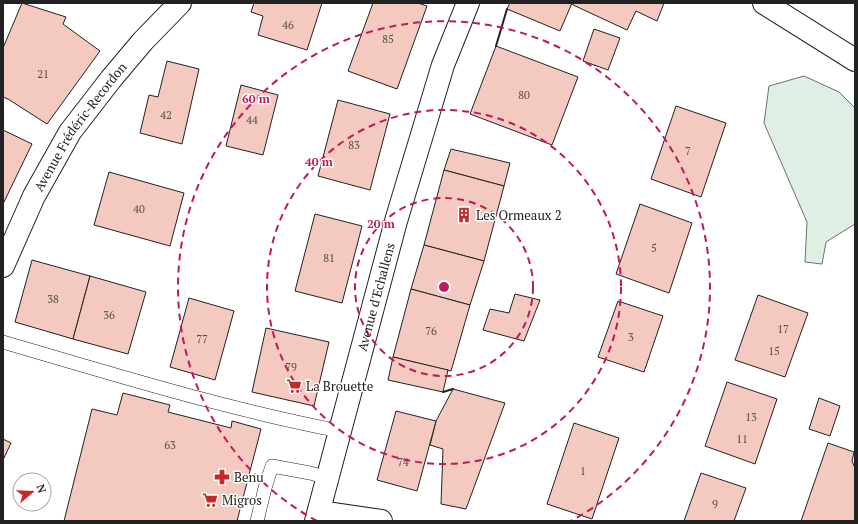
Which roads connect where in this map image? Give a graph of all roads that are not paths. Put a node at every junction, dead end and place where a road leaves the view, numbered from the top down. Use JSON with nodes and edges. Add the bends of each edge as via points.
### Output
{"nodes":[{"id":1,"x":180,"y":3,"type":"edge"},
{"id":2,"x":468,"y":3,"type":"edge"},
{"id":3,"x":764,"y":3,"type":"edge"},
{"id":4,"x":855,"y":60,"type":"edge"},
{"id":5,"x":3,"y":266,"type":"edge"},
{"id":6,"x":3,"y":342,"type":"edge"},
{"id":7,"x":340,"y":431,"type":"junction"},
{"id":8,"x":328,"y":478,"type":"junction"},
{"id":9,"x":317,"y":517,"type":"edge"},
{"id":10,"x":257,"y":521,"type":"edge"},
{"id":11,"x":381,"y":521,"type":"edge"}],
"edges":[{"from":1,"to":5,"type":"main road","name":"Avenue Frédéric-Recordon","via":[[143,41],[70,132],[34,196]]},
{"from":2,"to":7,"type":"main road","name":"Avenue d'Echallens","via":[[443,65],[396,220]]},
{"from":3,"to":4,"type":"main road"},
{"from":6,"to":7,"type":"lane","via":[[182,394]]},
{"from":7,"to":8,"type":"main road","name":"Avenue d'Echallens"},
{"from":8,"to":9,"type":"main road","name":"Avenue d'Echallens"},
{"from":8,"to":10,"type":"lane","via":[[272,466]]},
{"from":9,"to":11,"type":"main road"}]}
